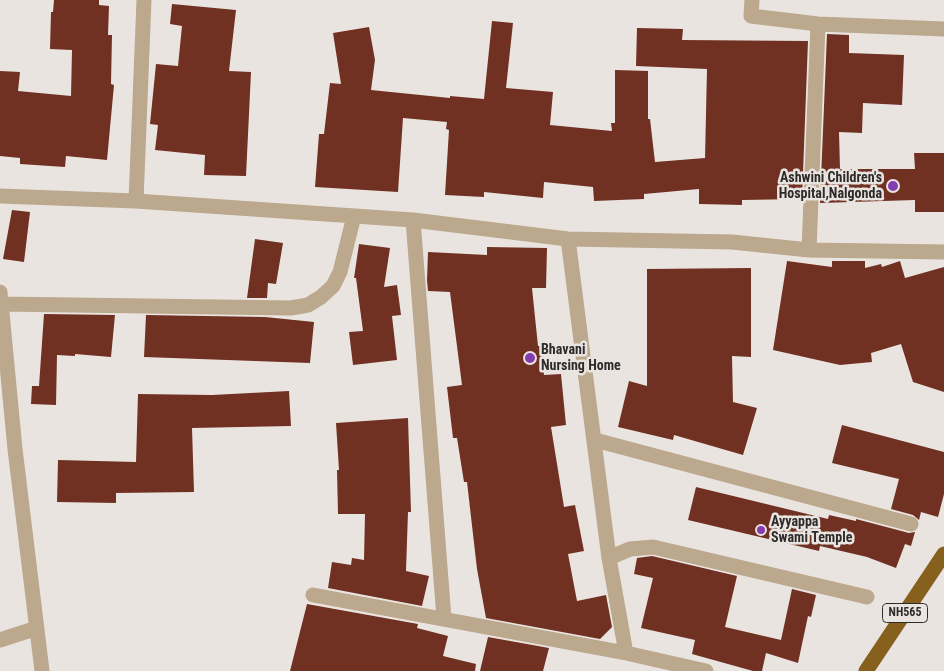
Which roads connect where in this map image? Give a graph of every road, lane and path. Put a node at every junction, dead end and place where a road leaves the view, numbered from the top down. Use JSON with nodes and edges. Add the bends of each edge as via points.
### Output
{"nodes":[{"id":1,"x":144,"y":0,"type":"edge"},
{"id":2,"x":752,"y":0,"type":"edge"},
{"id":3,"x":818,"y":24,"type":"junction"},
{"id":4,"x":944,"y":29,"type":"edge"},
{"id":5,"x":0,"y":196,"type":"edge"},
{"id":6,"x":136,"y":202,"type":"junction"},
{"id":7,"x":354,"y":216,"type":"junction"},
{"id":8,"x":413,"y":220,"type":"junction"},
{"id":9,"x":568,"y":239,"type":"junction"},
{"id":10,"x":809,"y":250,"type":"junction"},
{"id":11,"x":944,"y":252,"type":"edge"},
{"id":12,"x":0,"y":300,"type":"edge"},
{"id":13,"x":595,"y":440,"type":"junction"},
{"id":14,"x":911,"y":524,"type":"dead end"},
{"id":15,"x":944,"y":554,"type":"edge"},
{"id":16,"x":609,"y":558,"type":"junction"},
{"id":17,"x":313,"y":595,"type":"dead end"},
{"id":18,"x":867,"y":597,"type":"dead end"},
{"id":19,"x":444,"y":618,"type":"junction"},
{"id":20,"x":37,"y":628,"type":"junction"},
{"id":21,"x":0,"y":640,"type":"edge"},
{"id":22,"x":626,"y":653,"type":"junction"},
{"id":23,"x":42,"y":671,"type":"edge"},
{"id":24,"x":706,"y":671,"type":"edge"},
{"id":25,"x":866,"y":671,"type":"edge"}],
"edges":[{"from":1,"to":6,"type":"street"},
{"from":2,"to":3,"type":"street","via":[[751,16]]},
{"from":3,"to":4,"type":"street"},
{"from":3,"to":10,"type":"street"},
{"from":5,"to":6,"type":"street"},
{"from":6,"to":7,"type":"street"},
{"from":7,"to":8,"type":"street"},
{"from":7,"to":12,"type":"street","via":[[340,272],[333,286],[308,305],[291,308]]},
{"from":8,"to":9,"type":"street"},
{"from":8,"to":19,"type":"street"},
{"from":9,"to":10,"type":"street","via":[[732,242]]},
{"from":9,"to":13,"type":"street"},
{"from":10,"to":11,"type":"street"},
{"from":12,"to":20,"type":"street"},
{"from":13,"to":14,"type":"street"},
{"from":13,"to":16,"type":"street"},
{"from":15,"to":25,"type":"highway","number":"NH565"},
{"from":16,"to":18,"type":"street","via":[[630,550],[653,547]]},
{"from":16,"to":22,"type":"street"},
{"from":17,"to":19,"type":"street"},
{"from":19,"to":22,"type":"street"},
{"from":20,"to":21,"type":"street"},
{"from":20,"to":23,"type":"street"},
{"from":22,"to":24,"type":"street"}]}
